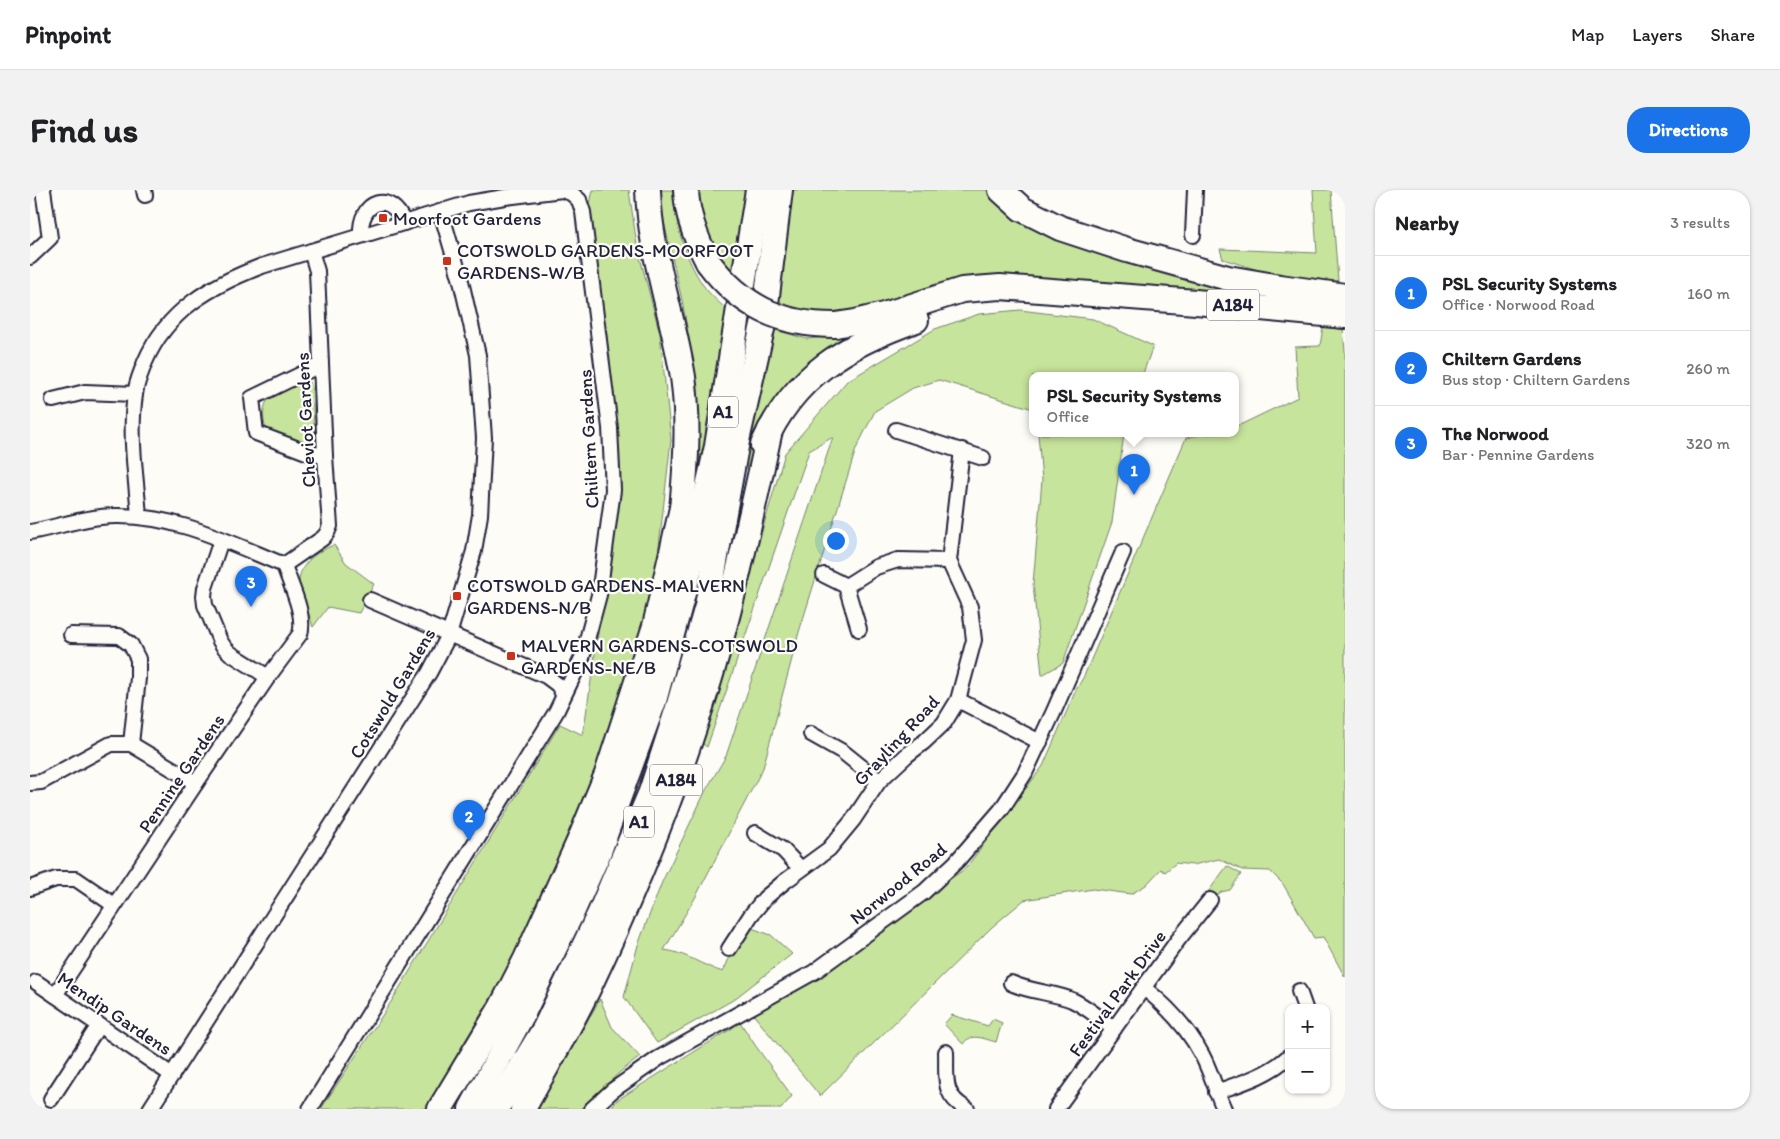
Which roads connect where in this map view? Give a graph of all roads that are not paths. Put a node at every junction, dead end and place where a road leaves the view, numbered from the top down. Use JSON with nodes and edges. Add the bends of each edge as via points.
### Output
{"nodes":[{"id":1,"x":42,"y":190,"type":"edge"},
{"id":2,"x":648,"y":190,"type":"edge"},
{"id":3,"x":686,"y":190,"type":"edge"},
{"id":4,"x":758,"y":190,"type":"edge"},
{"id":5,"x":780,"y":190,"type":"edge"},
{"id":6,"x":1001,"y":190,"type":"edge"},
{"id":7,"x":1195,"y":190,"type":"edge"},
{"id":8,"x":583,"y":195,"type":"edge"},
{"id":9,"x":441,"y":212,"type":"junction"},
{"id":10,"x":404,"y":223,"type":"junction"},
{"id":11,"x":361,"y":235,"type":"junction"},
{"id":12,"x":1193,"y":235,"type":"dead end"},
{"id":13,"x":311,"y":251,"type":"junction"},
{"id":14,"x":30,"y":257,"type":"edge"},
{"id":15,"x":1028,"y":290,"type":"junction"},
{"id":16,"x":1345,"y":296,"type":"edge"},
{"id":17,"x":1120,"y":297,"type":"joint"},
{"id":18,"x":1345,"y":316,"type":"edge"},
{"id":19,"x":320,"y":365,"type":"junction"},
{"id":20,"x":135,"y":394,"type":"junction"},
{"id":21,"x":53,"y":400,"type":"dead end"},
{"id":22,"x":770,"y":430,"type":"junction"},
{"id":23,"x":896,"y":430,"type":"dead end"},
{"id":24,"x":962,"y":450,"type":"junction"},
{"id":25,"x":325,"y":456,"type":"junction"},
{"id":26,"x":984,"y":458,"type":"dead end"},
{"id":27,"x":682,"y":508,"type":"junction"},
{"id":28,"x":139,"y":516,"type":"junction"},
{"id":29,"x":30,"y":532,"type":"edge"},
{"id":30,"x":221,"y":540,"type":"junction"},
{"id":31,"x":1123,"y":552,"type":"dead end"},
{"id":32,"x":950,"y":560,"type":"junction"},
{"id":33,"x":284,"y":565,"type":"junction"},
{"id":34,"x":824,"y":575,"type":"dead end"},
{"id":35,"x":846,"y":586,"type":"junction"},
{"id":36,"x":370,"y":600,"type":"dead end"},
{"id":37,"x":708,"y":606,"type":"junction"},
{"id":38,"x":859,"y":629,"type":"dead end"},
{"id":39,"x":673,"y":631,"type":"junction"},
{"id":40,"x":71,"y":635,"type":"dead end"},
{"id":41,"x":450,"y":635,"type":"junction"},
{"id":42,"x":268,"y":677,"type":"junction"},
{"id":43,"x":563,"y":694,"type":"junction"},
{"id":44,"x":958,"y":700,"type":"junction"},
{"id":45,"x":812,"y":734,"type":"dead end"},
{"id":46,"x":1040,"y":742,"type":"junction"},
{"id":47,"x":131,"y":744,"type":"junction"},
{"id":48,"x":878,"y":781,"type":"junction"},
{"id":49,"x":30,"y":783,"type":"edge"},
{"id":50,"x":196,"y":783,"type":"junction"},
{"id":51,"x":755,"y":833,"type":"dead end"},
{"id":52,"x":801,"y":869,"type":"junction"},
{"id":53,"x":30,"y":888,"type":"edge"},
{"id":54,"x":1210,"y":900,"type":"dead end"},
{"id":55,"x":114,"y":905,"type":"junction"},
{"id":56,"x":729,"y":949,"type":"dead end"},
{"id":57,"x":545,"y":967,"type":"junction"},
{"id":58,"x":36,"y":982,"type":"dead end"},
{"id":59,"x":1011,"y":984,"type":"dead end"},
{"id":60,"x":1144,"y":988,"type":"junction"},
{"id":61,"x":1300,"y":991,"type":"dead end"},
{"id":62,"x":55,"y":995,"type":"junction"},
{"id":63,"x":1303,"y":1004,"type":"edge"},
{"id":64,"x":98,"y":1025,"type":"junction"},
{"id":65,"x":545,"y":1028,"type":"junction"},
{"id":66,"x":1114,"y":1029,"type":"junction"},
{"id":67,"x":946,"y":1052,"type":"dead end"},
{"id":68,"x":1285,"y":1059,"type":"edge"},
{"id":69,"x":172,"y":1075,"type":"junction"},
{"id":70,"x":1216,"y":1092,"type":"junction"},
{"id":71,"x":50,"y":1099,"type":"dead end"},
{"id":72,"x":150,"y":1109,"type":"edge"},
{"id":73,"x":310,"y":1109,"type":"edge"},
{"id":74,"x":440,"y":1109,"type":"edge"},
{"id":75,"x":448,"y":1109,"type":"edge"},
{"id":76,"x":472,"y":1109,"type":"edge"},
{"id":77,"x":496,"y":1109,"type":"edge"},
{"id":78,"x":518,"y":1109,"type":"edge"},
{"id":79,"x":523,"y":1109,"type":"edge"},
{"id":80,"x":592,"y":1109,"type":"edge"},
{"id":81,"x":967,"y":1109,"type":"edge"},
{"id":82,"x":1056,"y":1109,"type":"edge"},
{"id":83,"x":1224,"y":1109,"type":"edge"}],
"edges":[{"from":1,"to":14,"type":"street","via":[[50,238]]},
{"from":2,"to":27,"type":"highway","via":[[653,239],[683,379],[686,429]]},
{"from":3,"to":15,"type":"highway","number":"A1","bridge":true,"via":[[690,222],[708,262],[732,290],[763,310],[798,322],[835,325],[855,322],[962,290],[1000,286]]},
{"from":4,"to":39,"type":"highway","number":"A1","via":[[717,446]]},
{"from":5,"to":37,"type":"highway","number":"A1","via":[[764,320],[737,440]]},
{"from":6,"to":16,"type":"highway","number":"A184","via":[[1022,209],[1060,228],[1127,250],[1228,278]]},
{"from":7,"to":12,"type":"street"},
{"from":8,"to":9,"type":"street","via":[[562,190],[505,196]]},
{"from":8,"to":43,"type":"street","name":"Chiltern Gardens","via":[[610,428],[613,490],[599,595],[582,658]]},
{"from":9,"to":10,"type":"street"},
{"from":9,"to":41,"type":"street","name":"Cotswold Gardens","via":[[476,347],[484,438],[480,515],[474,551]]},
{"from":10,"to":11,"type":"street"},
{"from":10,"to":11,"type":"street","via":[[396,207],[376,203],[362,218]]},
{"from":11,"to":13,"type":"street"},
{"from":13,"to":19,"type":"street","name":"Cheviot Gardens","via":[[317,270]]},
{"from":13,"to":20,"type":"street","via":[[238,275],[188,304],[162,333],[149,354]]},
{"from":15,"to":17,"type":"highway","number":"A1"},
{"from":15,"to":22,"type":"highway","number":"A1","via":[[971,301],[896,327],[833,358],[794,394]]},
{"from":17,"to":18,"type":"highway","number":"A184"},
{"from":19,"to":25,"type":"street","name":"Cheviot Gardens"},
{"from":19,"to":25,"type":"street","via":[[252,398],[256,433]]},
{"from":20,"to":21,"type":"street","via":[[85,392]]},
{"from":20,"to":28,"type":"street","via":[[132,433]]},
{"from":22,"to":37,"type":"highway","number":"A1","via":[[755,464]]},
{"from":22,"to":79,"type":"highway","number":"A184","via":[[743,555],[719,644],[668,802],[588,989]]},
{"from":23,"to":24,"type":"street"},
{"from":24,"to":26,"type":"street"},
{"from":24,"to":32,"type":"street","name":"Grayling Road"},
{"from":25,"to":33,"type":"street","name":"Cheviot Gardens","via":[[330,519],[328,533]]},
{"from":27,"to":39,"type":"highway"},
{"from":27,"to":74,"type":"highway","via":[[655,626],[607,774],[526,959],[501,1008]]},
{"from":28,"to":29,"type":"street","via":[[86,520]]},
{"from":28,"to":30,"type":"street","via":[[170,521]]},
{"from":30,"to":33,"type":"street"},
{"from":30,"to":42,"type":"street","via":[[205,588],[205,605],[224,647]]},
{"from":31,"to":46,"type":"street","name":"Norwood Road"},
{"from":32,"to":35,"type":"street","via":[[898,560],[876,567]]},
{"from":32,"to":44,"type":"street","name":"Grayling Road","via":[[970,607],[974,640]]},
{"from":33,"to":42,"type":"street","name":"Pennine Gardens","via":[[302,628]]},
{"from":34,"to":35,"type":"street"},
{"from":35,"to":38,"type":"street"},
{"from":36,"to":41,"type":"street"},
{"from":37,"to":65,"type":"highway","number":"A1","via":[[651,792],[607,897]]},
{"from":39,"to":57,"type":"highway","number":"A1","via":[[654,701],[624,784],[590,872]]},
{"from":40,"to":47,"type":"street","via":[[119,636],[131,645],[138,660]]},
{"from":41,"to":43,"type":"street","via":[[546,676],[558,685]]},
{"from":41,"to":69,"type":"street","name":"Cotswold Gardens","via":[[429,673]]},
{"from":42,"to":50,"type":"street","name":"Pennine Gardens"},
{"from":43,"to":73,"type":"street","name":"Chiltern Gardens","via":[[544,731]]},
{"from":44,"to":46,"type":"street"},
{"from":44,"to":48,"type":"street","name":"Grayling Road","via":[[944,723]]},
{"from":45,"to":48,"type":"street","via":[[843,752]]},
{"from":46,"to":80,"type":"street","name":"Norwood Road","via":[[1001,810],[956,862],[924,892],[814,972],[659,1058]]},
{"from":47,"to":49,"type":"street","via":[[111,744],[41,782]]},
{"from":47,"to":50,"type":"street"},
{"from":48,"to":52,"type":"street","name":"Grayling Road","via":[[829,849]]},
{"from":50,"to":55,"type":"street","name":"Pennine Gardens"},
{"from":51,"to":52,"type":"street","via":[[783,850]]},
{"from":52,"to":56,"type":"street","name":"Grayling Road","via":[[765,898]]},
{"from":53,"to":55,"type":"street","via":[[56,879],[76,879]]},
{"from":54,"to":60,"type":"street","name":"Festival Park Drive"},
{"from":55,"to":62,"type":"street","name":"Pennine Gardens"},
{"from":57,"to":75,"type":"highway","number":"A1"},
{"from":57,"to":76,"type":"highway","number":"A1"},
{"from":58,"to":62,"type":"street","name":"Mendip Gardens"},
{"from":59,"to":66,"type":"street","via":[[1073,1001]]},
{"from":60,"to":66,"type":"street","name":"Festival Park Drive"},
{"from":60,"to":70,"type":"street","via":[[1172,1012],[1193,1039]]},
{"from":61,"to":63,"type":"street"},
{"from":62,"to":64,"type":"street","name":"Mendip Gardens"},
{"from":64,"to":69,"type":"street","name":"Mendip Gardens"},
{"from":64,"to":71,"type":"street"},
{"from":65,"to":77,"type":"highway","number":"A1"},
{"from":65,"to":78,"type":"highway","number":"A1"},
{"from":66,"to":82,"type":"street","name":"Festival Park Drive"},
{"from":67,"to":81,"type":"street","via":[[948,1090],[953,1099]]},
{"from":68,"to":70,"type":"street","via":[[1266,1073]]},
{"from":69,"to":72,"type":"street","name":"Cotswold Gardens"},
{"from":70,"to":83,"type":"street"}]}
